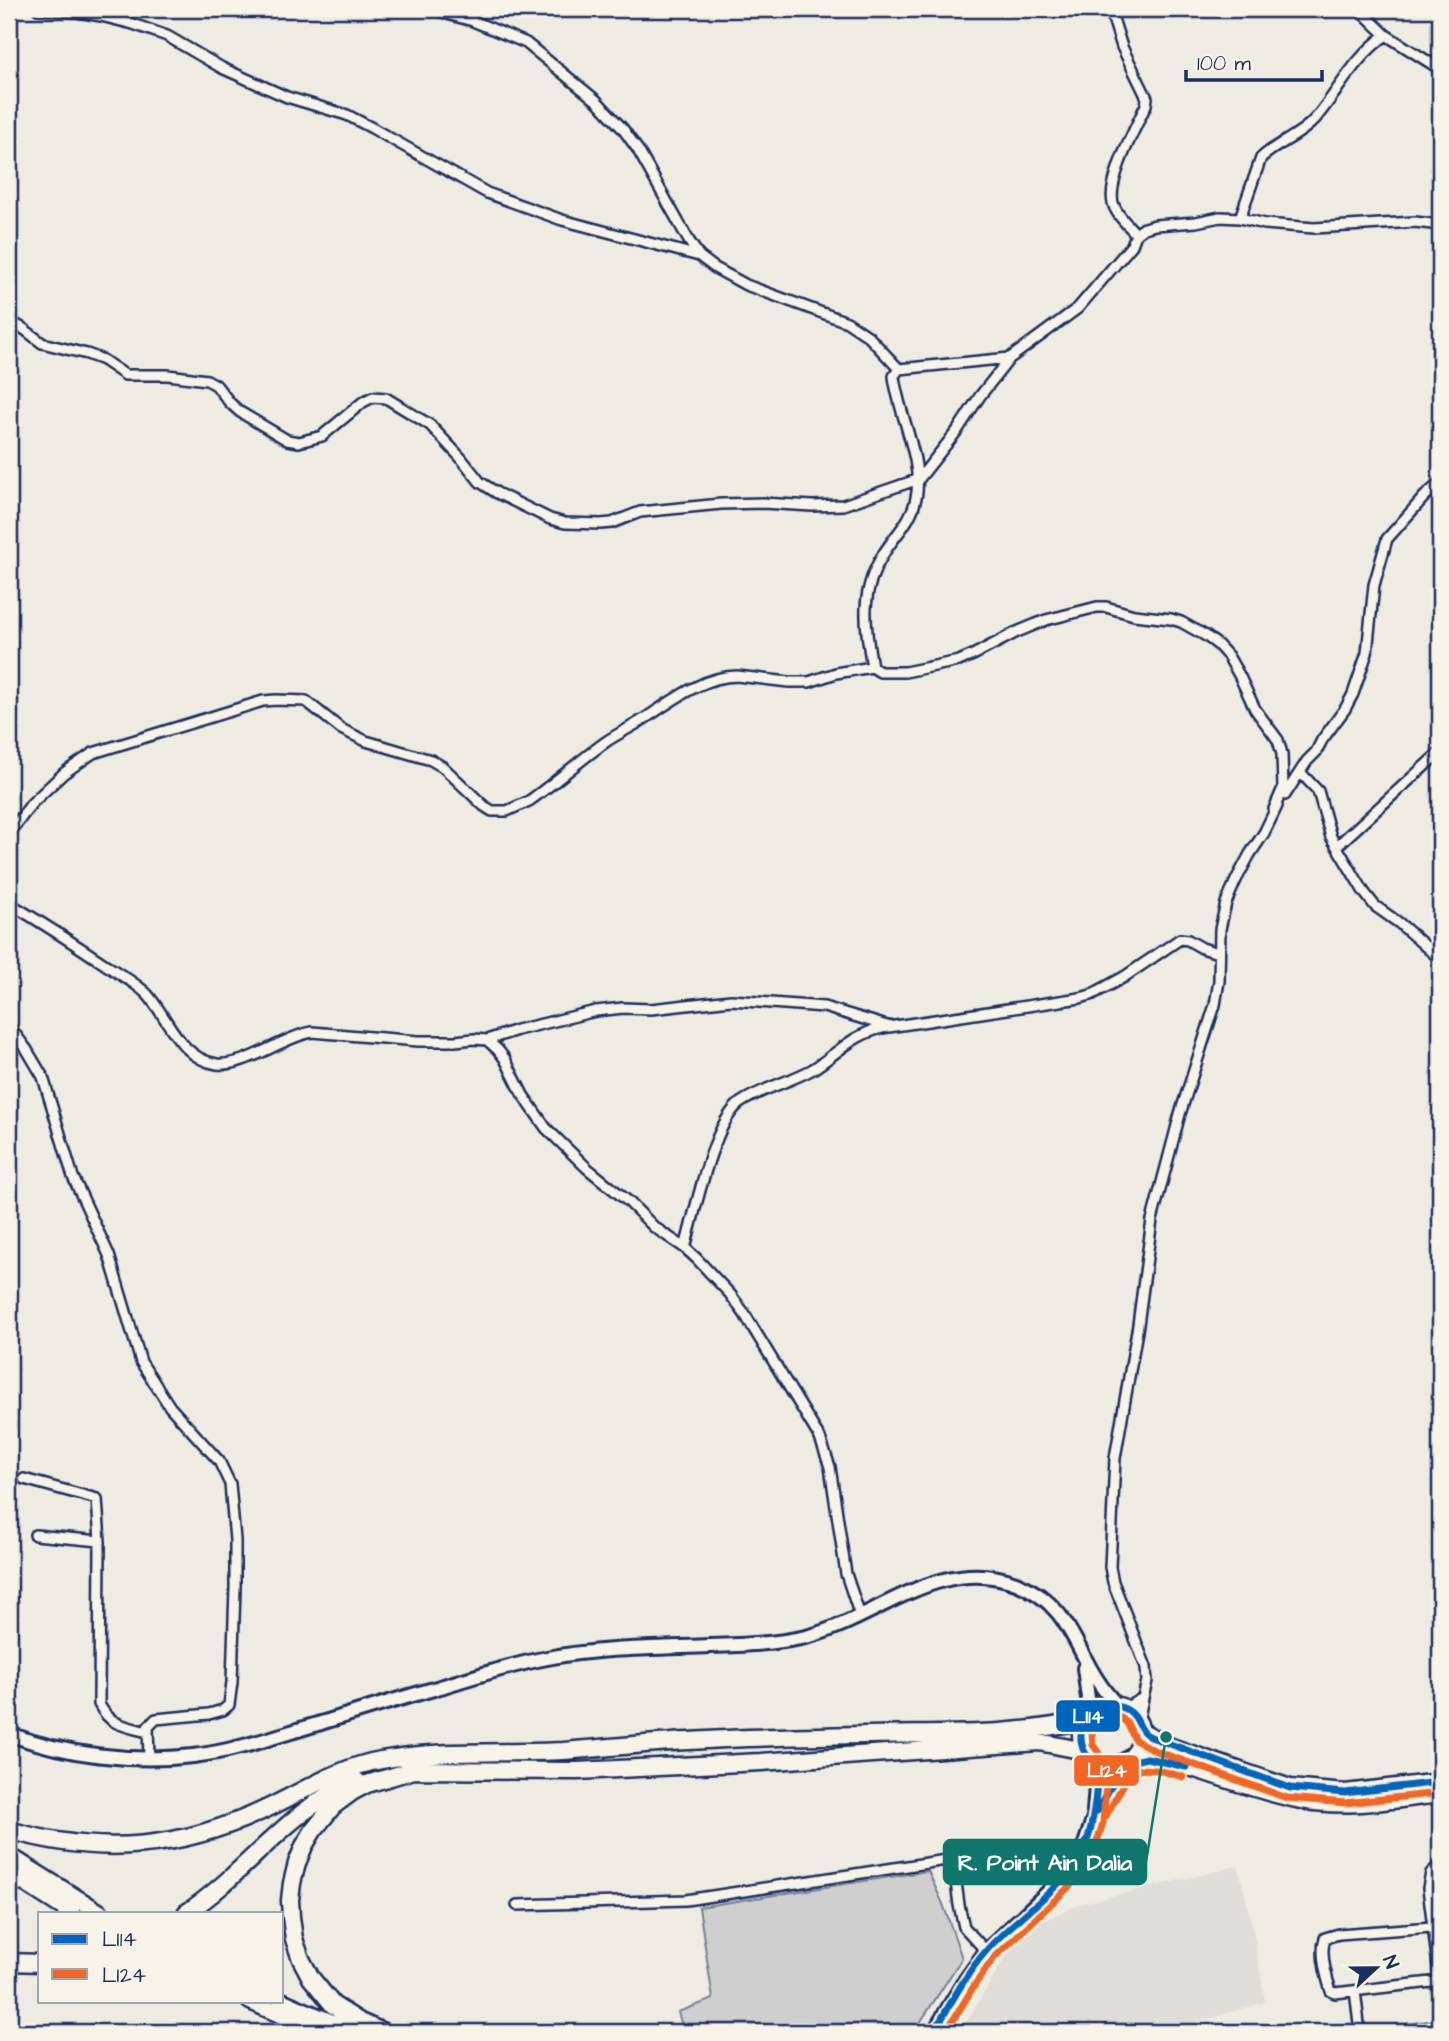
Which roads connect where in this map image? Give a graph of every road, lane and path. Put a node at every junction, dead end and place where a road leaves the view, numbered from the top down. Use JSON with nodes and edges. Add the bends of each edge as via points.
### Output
{"nodes":[{"id":1,"x":38,"y":9,"type":"edge"},
{"id":2,"x":117,"y":9,"type":"edge"},
{"id":3,"x":437,"y":9,"type":"edge"},
{"id":4,"x":1110,"y":9,"type":"edge"},
{"id":5,"x":1359,"y":9,"type":"edge"},
{"id":6,"x":101,"y":16,"type":"junction"},
{"id":7,"x":1386,"y":35,"type":"junction"},
{"id":8,"x":1440,"y":69,"type":"edge"},
{"id":9,"x":1240,"y":218,"type":"junction"},
{"id":10,"x":1440,"y":225,"type":"edge"},
{"id":11,"x":1136,"y":234,"type":"junction"},
{"id":12,"x":699,"y":256,"type":"junction"},
{"id":13,"x":9,"y":321,"type":"edge"},
{"id":14,"x":1010,"y":358,"type":"junction"},
{"id":15,"x":899,"y":369,"type":"junction"},
{"id":16,"x":919,"y":479,"type":"junction"},
{"id":17,"x":1440,"y":483,"type":"edge"},
{"id":18,"x":873,"y":667,"type":"junction"},
{"id":19,"x":1440,"y":752,"type":"edge"},
{"id":20,"x":1300,"y":772,"type":"junction"},
{"id":21,"x":1274,"y":809,"type":"junction"},
{"id":22,"x":9,"y":834,"type":"edge"},
{"id":23,"x":1338,"y":845,"type":"junction"},
{"id":24,"x":9,"y":903,"type":"edge"},
{"id":25,"x":1218,"y":953,"type":"junction"},
{"id":26,"x":1440,"y":958,"type":"edge"},
{"id":27,"x":9,"y":1026,"type":"edge"},
{"id":28,"x":890,"y":1027,"type":"junction"},
{"id":29,"x":487,"y":1040,"type":"junction"},
{"id":30,"x":685,"y":1248,"type":"junction"},
{"id":31,"x":24,"y":1479,"type":"dead end"},
{"id":32,"x":35,"y":1535,"type":"dead end"},
{"id":33,"x":100,"y":1541,"type":"junction"},
{"id":34,"x":860,"y":1616,"type":"junction"},
{"id":35,"x":1081,"y":1654,"type":"junction"},
{"id":36,"x":1143,"y":1698,"type":"junction"},
{"id":37,"x":1121,"y":1707,"type":"junction"},
{"id":38,"x":1087,"y":1716,"type":"junction"},
{"id":39,"x":1140,"y":1727,"type":"junction"},
{"id":40,"x":148,"y":1732,"type":"junction"},
{"id":41,"x":9,"y":1734,"type":"edge"},
{"id":42,"x":1089,"y":1756,"type":"junction"},
{"id":43,"x":149,"y":1758,"type":"junction"},
{"id":44,"x":383,"y":1760,"type":"junction"},
{"id":45,"x":1126,"y":1761,"type":"junction"},
{"id":46,"x":414,"y":1770,"type":"junction"},
{"id":47,"x":1440,"y":1782,"type":"edge"},
{"id":48,"x":1440,"y":1794,"type":"edge"},
{"id":49,"x":1094,"y":1817,"type":"junction"},
{"id":50,"x":9,"y":1830,"type":"edge"},
{"id":51,"x":9,"y":1856,"type":"edge"},
{"id":52,"x":1440,"y":1865,"type":"edge"},
{"id":53,"x":9,"y":1873,"type":"edge"},
{"id":54,"x":198,"y":1901,"type":"junction"},
{"id":55,"x":517,"y":1905,"type":"dead end"},
{"id":56,"x":70,"y":1912,"type":"edge"},
{"id":57,"x":98,"y":1912,"type":"edge"},
{"id":58,"x":174,"y":1912,"type":"edge"},
{"id":59,"x":187,"y":1912,"type":"edge"},
{"id":60,"x":1432,"y":1927,"type":"junction"},
{"id":61,"x":986,"y":1951,"type":"junction"},
{"id":62,"x":9,"y":1953,"type":"edge"},
{"id":63,"x":38,"y":1954,"type":"edge"},
{"id":64,"x":9,"y":1962,"type":"edge"},
{"id":65,"x":38,"y":1963,"type":"edge"},
{"id":66,"x":1355,"y":1991,"type":"junction"},
{"id":67,"x":252,"y":2002,"type":"edge"},
{"id":68,"x":283,"y":2002,"type":"edge"},
{"id":69,"x":1440,"y":2026,"type":"edge"},
{"id":70,"x":321,"y":2032,"type":"edge"},
{"id":71,"x":353,"y":2032,"type":"edge"},
{"id":72,"x":383,"y":2032,"type":"edge"},
{"id":73,"x":934,"y":2032,"type":"edge"},
{"id":74,"x":1360,"y":2032,"type":"edge"},
{"id":75,"x":1390,"y":2032,"type":"edge"}],
"edges":[{"from":1,"to":6,"type":"street"},
{"from":2,"to":6,"type":"street"},
{"from":3,"to":12,"type":"street","via":[[526,43],[597,101],[638,150]]},
{"from":4,"to":11,"type":"street","via":[[1122,47],[1147,98],[1123,153],[1112,201]]},
{"from":5,"to":7,"type":"street"},
{"from":6,"to":12,"type":"street","via":[[167,36],[222,68],[287,97],[347,116],[486,193],[562,220]]},
{"from":7,"to":8,"type":"street"},
{"from":7,"to":9,"type":"street","via":[[1356,61],[1305,129],[1261,158]]},
{"from":9,"to":10,"type":"street","via":[[1314,228]]},
{"from":9,"to":11,"type":"street","via":[[1155,225]]},
{"from":11,"to":14,"type":"street","via":[[1132,246],[1078,308]]},
{"from":12,"to":15,"type":"street","via":[[746,285],[846,322],[868,336]]},
{"from":13,"to":16,"type":"street","via":[[42,343],[103,360],[125,375],[207,380],[240,412],[287,440],[322,436],[363,402],[386,398],[430,425],[480,482],[565,523],[612,523],[640,512],[722,504],[843,505]]},
{"from":14,"to":15,"type":"street"},
{"from":14,"to":16,"type":"street"},
{"from":15,"to":16,"type":"street","via":[[895,384]]},
{"from":16,"to":18,"type":"street","via":[[908,520],[884,553],[866,591]]},
{"from":17,"to":20,"type":"street","via":[[1387,539],[1374,584],[1370,637],[1361,672],[1345,709]]},
{"from":18,"to":21,"type":"street","via":[[880,672],[905,672],[959,661],[1046,620],[1097,607],[1181,622],[1228,656],[1255,709],[1278,740],[1283,788]]},
{"from":18,"to":22,"type":"street","via":[[808,682],[737,676],[711,681],[610,739],[529,802],[502,812],[488,810],[443,767],[341,729],[306,701],[263,701],[93,753],[32,803]]},
{"from":19,"to":23,"type":"street"},
{"from":20,"to":21,"type":"street"},
{"from":20,"to":23,"type":"street","via":[[1318,791]]},
{"from":21,"to":25,"type":"street","via":[[1226,903]]},
{"from":23,"to":26,"type":"street","via":[[1375,906]]},
{"from":24,"to":29,"type":"street","via":[[138,986],[177,1038],[206,1061],[236,1062],[312,1032],[418,1041]]},
{"from":25,"to":28,"type":"street","via":[[1180,939],[1091,995]]},
{"from":25,"to":36,"type":"street","via":[[1215,1005],[1152,1220],[1115,1458],[1110,1567],[1146,1667]]},
{"from":27,"to":40,"type":"street","via":[[43,1077],[73,1177],[109,1255],[141,1362],[170,1407],[213,1453],[230,1484],[235,1588],[229,1704],[209,1714],[156,1718]]},
{"from":28,"to":29,"type":"street","via":[[824,1007],[731,1000],[596,1011]]},
{"from":28,"to":30,"type":"street","via":[[866,1032],[810,1070],[751,1097],[732,1112],[720,1131]]},
{"from":29,"to":30,"type":"street","via":[[505,1059],[546,1128],[653,1227]]},
{"from":30,"to":34,"type":"street","via":[[744,1313],[820,1438],[830,1467],[846,1574]]},
{"from":31,"to":33,"type":"street","via":[[97,1499]]},
{"from":32,"to":33,"type":"street"},
{"from":33,"to":40,"type":"street","via":[[99,1704],[116,1724]]},
{"from":34,"to":35,"type":"street","via":[[944,1579],[968,1575],[997,1578],[1045,1599],[1066,1622]]},
{"from":34,"to":43,"type":"street","via":[[784,1641],[537,1660],[234,1748]]},
{"from":35,"to":37,"type":"street","via":[[1102,1689]]},
{"from":35,"to":38,"type":"street"},
{"from":36,"to":37,"type":"street"},
{"from":36,"to":39,"type":"street"},
{"from":37,"to":38,"type":"highway","via":[[1098,1707]]},
{"from":37,"to":39,"type":"highway","via":[[1133,1714]]},
{"from":38,"to":42,"type":"highway","via":[[1081,1741]]},
{"from":38,"to":44,"type":"highway","via":[[1051,1728],[1008,1732],[762,1737]]},
{"from":39,"to":45,"type":"highway","via":[[1141,1742]]},
{"from":39,"to":47,"type":"highway","via":[[1171,1747],[1290,1788],[1345,1793]]},
{"from":40,"to":43,"type":"street"},
{"from":41,"to":43,"type":"street","via":[[66,1750]]},
{"from":42,"to":45,"type":"highway","via":[[1107,1766]]},
{"from":42,"to":46,"type":"highway","via":[[1039,1742],[577,1772]]},
{"from":42,"to":49,"type":"street","via":[[1097,1773]]},
{"from":44,"to":50,"type":"highway","via":[[350,1768],[243,1819],[158,1844],[83,1846]]},
{"from":44,"to":54,"type":"highway","via":[[301,1802]]},
{"from":45,"to":48,"type":"highway","via":[[1165,1761],[1304,1801],[1338,1804]]},
{"from":45,"to":49,"type":"street"},
{"from":46,"to":54,"type":"highway","via":[[363,1778],[313,1803],[221,1888]]},
{"from":46,"to":72,"type":"highway","via":[[367,1784],[333,1806],[304,1846],[290,1899],[294,1939],[311,1978],[333,2005]]},
{"from":49,"to":61,"type":"street","via":[[1083,1850],[1070,1869]]},
{"from":51,"to":57,"type":"highway"},
{"from":52,"to":60,"type":"street","via":[[1429,1880]]},
{"from":53,"to":56,"type":"highway"},
{"from":54,"to":58,"type":"highway"},
{"from":54,"to":59,"type":"highway"},
{"from":55,"to":61,"type":"street","via":[[686,1900],[953,1859],[964,1927]]},
{"from":60,"to":66,"type":"street","via":[[1440,1981]]},
{"from":60,"to":66,"type":"street","via":[[1325,1938],[1331,1991]]},
{"from":61,"to":73,"type":"street"},
{"from":62,"to":63,"type":"highway"},
{"from":64,"to":65,"type":"highway"},
{"from":66,"to":74,"type":"street"},
{"from":67,"to":70,"type":"highway"},
{"from":68,"to":71,"type":"highway"},
{"from":69,"to":75,"type":"street"}]}
